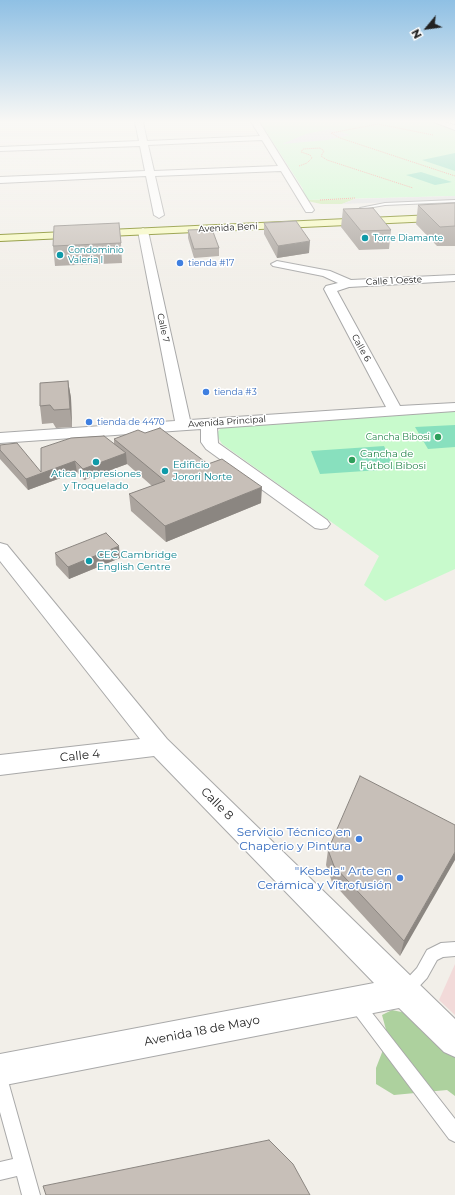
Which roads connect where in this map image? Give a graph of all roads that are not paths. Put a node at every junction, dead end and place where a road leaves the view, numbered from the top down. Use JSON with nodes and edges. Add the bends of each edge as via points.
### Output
{"nodes":[{"id":1,"x":56,"y":178,"type":"edge"},
{"id":2,"x":151,"y":178,"type":"edge"},
{"id":3,"x":292,"y":178,"type":"edge"},
{"id":4,"x":0,"y":180,"type":"edge"},
{"id":5,"x":455,"y":200,"type":"edge"},
{"id":6,"x":361,"y":203,"type":"junction"},
{"id":7,"x":455,"y":204,"type":"edge"},
{"id":8,"x":314,"y":206,"type":"joint"},
{"id":9,"x":349,"y":209,"type":"edge"},
{"id":10,"x":294,"y":211,"type":"dead end"},
{"id":11,"x":239,"y":213,"type":"dead end"},
{"id":12,"x":163,"y":215,"type":"joint"},
{"id":13,"x":146,"y":216,"type":"dead end"},
{"id":14,"x":455,"y":217,"type":"edge"},
{"id":15,"x":246,"y":227,"type":"junction"},
{"id":16,"x":142,"y":231,"type":"junction"},
{"id":17,"x":0,"y":238,"type":"edge"},
{"id":18,"x":277,"y":264,"type":"dead end"},
{"id":19,"x":455,"y":278,"type":"edge"},
{"id":20,"x":349,"y":284,"type":"junction"},
{"id":21,"x":334,"y":287,"type":"joint"},
{"id":22,"x":455,"y":407,"type":"edge"},
{"id":23,"x":395,"y":410,"type":"junction"},
{"id":24,"x":209,"y":424,"type":"junction"},
{"id":25,"x":183,"y":425,"type":"junction"},
{"id":26,"x":0,"y":438,"type":"edge"},
{"id":27,"x":321,"y":524,"type":"dead end"},
{"id":28,"x":0,"y":549,"type":"edge"},
{"id":29,"x":10,"y":576,"type":"edge"},
{"id":30,"x":159,"y":746,"type":"junction"},
{"id":31,"x":0,"y":764,"type":"edge"},
{"id":32,"x":455,"y":949,"type":"edge"},
{"id":33,"x":404,"y":992,"type":"junction"},
{"id":34,"x":355,"y":1002,"type":"junction"},
{"id":35,"x":455,"y":1040,"type":"edge"},
{"id":36,"x":0,"y":1070,"type":"edge"},
{"id":37,"x":0,"y":1081,"type":"edge"},
{"id":38,"x":455,"y":1133,"type":"edge"},
{"id":39,"x":23,"y":1166,"type":"junction"},
{"id":40,"x":0,"y":1171,"type":"edge"},
{"id":41,"x":31,"y":1195,"type":"edge"}],
"edges":[{"from":1,"to":4,"type":"street"},
{"from":2,"to":12,"type":"street"},
{"from":3,"to":8,"type":"street"},
{"from":5,"to":6,"type":"lane"},
{"from":6,"to":7,"type":"street"},
{"from":6,"to":9,"type":"street"},
{"from":8,"to":10,"type":"street"},
{"from":11,"to":15,"type":"street"},
{"from":12,"to":13,"type":"street"},
{"from":14,"to":15,"type":"street","name":"Avenida Beni"},
{"from":15,"to":16,"type":"street","name":"Avenida Beni"},
{"from":16,"to":17,"type":"street","name":"Avenida Beni"},
{"from":16,"to":25,"type":"street","name":"Calle 7"},
{"from":18,"to":20,"type":"street","via":[[326,273]]},
{"from":19,"to":20,"type":"street","name":"Calle 1 Oeste"},
{"from":20,"to":21,"type":"street","name":"Calle 1 Oeste"},
{"from":21,"to":23,"type":"street","name":"Calle 6","via":[[330,292]]},
{"from":22,"to":23,"type":"street","name":"Avenida Principal"},
{"from":23,"to":24,"type":"street","name":"Avenida Principal"},
{"from":24,"to":25,"type":"street","name":"Avenida Principal"},
{"from":24,"to":27,"type":"street","via":[[209,442],[212,446]]},
{"from":25,"to":26,"type":"street","name":"Avenida Principal"},
{"from":28,"to":29,"type":"street","name":"Calle 8"},
{"from":29,"to":30,"type":"street","name":"Calle 8"},
{"from":30,"to":31,"type":"street","name":"Calle 4"},
{"from":30,"to":33,"type":"street","name":"Calle 8"},
{"from":32,"to":33,"type":"lane","via":[[441,950],[432,955],[422,973]]},
{"from":33,"to":34,"type":"street","name":"Avenida 18 de Mayo"},
{"from":33,"to":35,"type":"street","name":"Calle 8"},
{"from":34,"to":36,"type":"street","name":"Avenida 18 de Mayo"},
{"from":34,"to":38,"type":"lane"},
{"from":37,"to":39,"type":"lane"},
{"from":39,"to":40,"type":"lane"},
{"from":39,"to":41,"type":"lane"}]}
